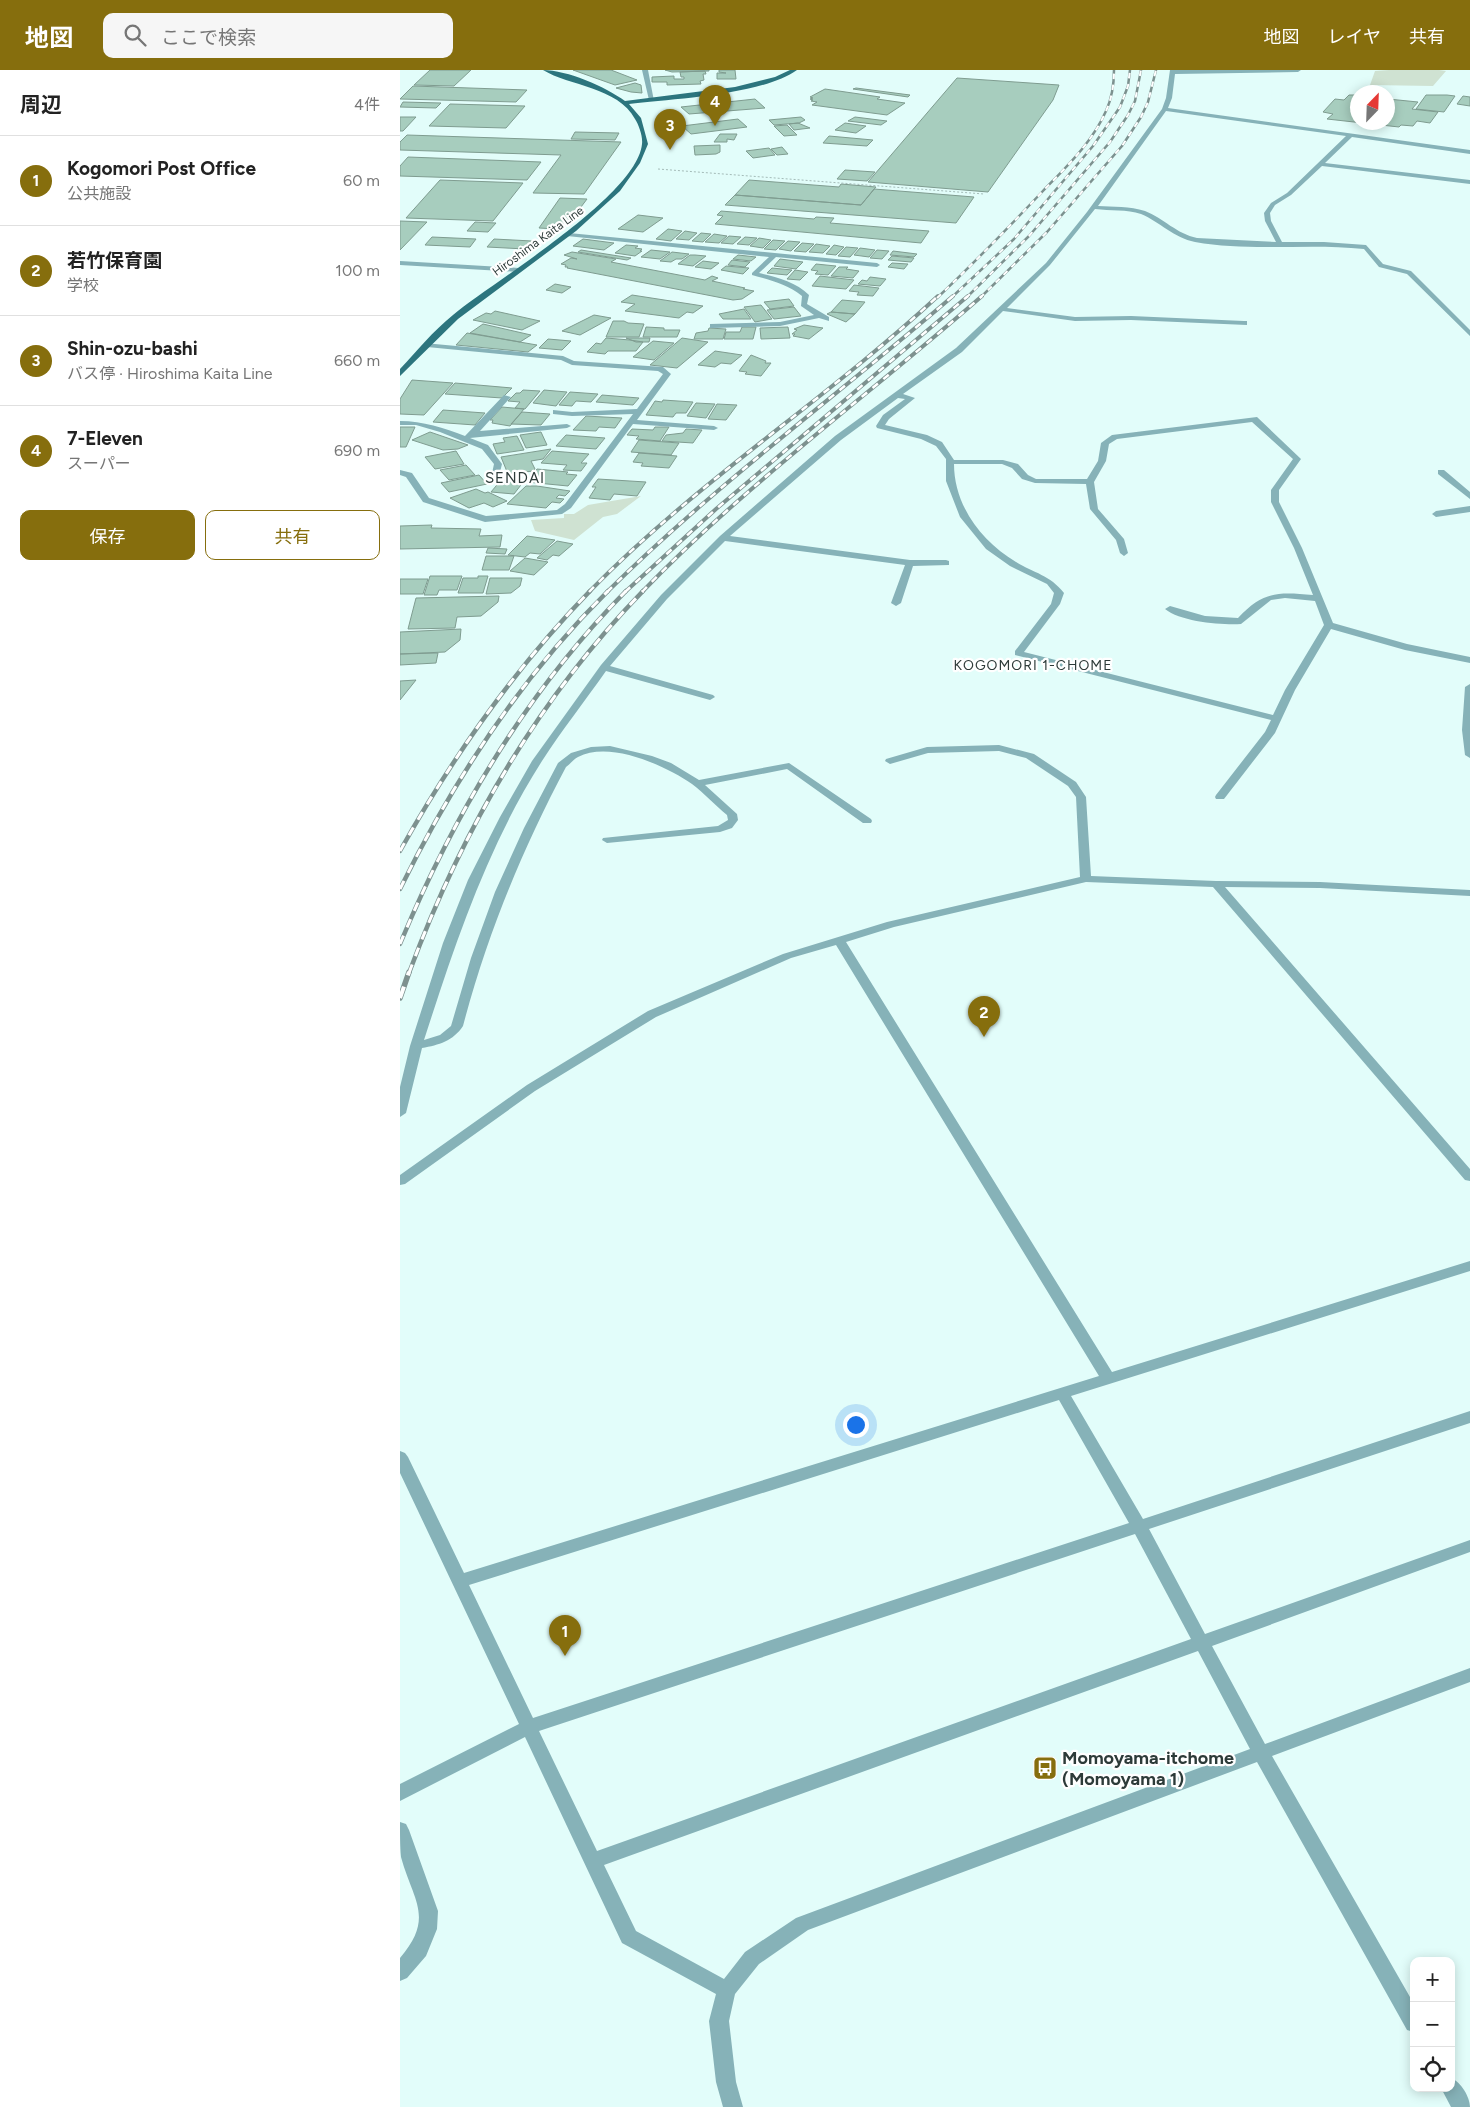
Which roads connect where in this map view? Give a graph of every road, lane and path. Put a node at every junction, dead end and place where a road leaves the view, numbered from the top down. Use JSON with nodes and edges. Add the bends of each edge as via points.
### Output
{"nodes":[{"id":1,"x":546,"y":70,"type":"edge"},
{"id":2,"x":645,"y":70,"type":"edge"},
{"id":3,"x":794,"y":70,"type":"edge"},
{"id":4,"x":1298,"y":70,"type":"edge"},
{"id":5,"x":1173,"y":71,"type":"edge"},
{"id":6,"x":652,"y":100,"type":"junction"},
{"id":7,"x":625,"y":103,"type":"junction"},
{"id":8,"x":1165,"y":109,"type":"junction"},
{"id":9,"x":1351,"y":135,"type":"junction"},
{"id":10,"x":1470,"y":152,"type":"edge"},
{"id":11,"x":1320,"y":164,"type":"junction"},
{"id":12,"x":635,"y":167,"type":"junction"},
{"id":13,"x":1470,"y":182,"type":"edge"},
{"id":14,"x":984,"y":194,"type":"dead end"},
{"id":15,"x":1093,"y":208,"type":"junction"},
{"id":16,"x":569,"y":235,"type":"junction"},
{"id":17,"x":1280,"y":243,"type":"junction"},
{"id":18,"x":776,"y":254,"type":"junction"},
{"id":19,"x":400,"y":263,"type":"edge"},
{"id":20,"x":877,"y":265,"type":"dead end"},
{"id":21,"x":519,"y":270,"type":"junction"},
{"id":22,"x":1001,"y":309,"type":"junction"},
{"id":23,"x":1244,"y":323,"type":"dead end"},
{"id":24,"x":713,"y":326,"type":"dead end"},
{"id":25,"x":1469,"y":333,"type":"edge"},
{"id":26,"x":427,"y":345,"type":"junction"},
{"id":27,"x":400,"y":374,"type":"edge"},
{"id":28,"x":897,"y":395,"type":"junction"},
{"id":29,"x":507,"y":397,"type":"dead end"},
{"id":30,"x":639,"y":411,"type":"junction"},
{"id":31,"x":556,"y":412,"type":"dead end"},
{"id":32,"x":632,"y":422,"type":"junction"},
{"id":33,"x":400,"y":423,"type":"edge"},
{"id":34,"x":567,"y":426,"type":"dead end"},
{"id":35,"x":714,"y":428,"type":"dead end"},
{"id":36,"x":473,"y":434,"type":"junction"},
{"id":37,"x":462,"y":438,"type":"junction"},
{"id":38,"x":950,"y":462,"type":"junction"},
{"id":39,"x":400,"y":472,"type":"edge"},
{"id":40,"x":1441,"y":472,"type":"dead end"},
{"id":41,"x":495,"y":478,"type":"dead end"},
{"id":42,"x":1090,"y":482,"type":"junction"},
{"id":43,"x":1470,"y":496,"type":"edge"},
{"id":44,"x":1470,"y":509,"type":"edge"},
{"id":45,"x":1436,"y":514,"type":"dead end"},
{"id":46,"x":723,"y":538,"type":"junction"},
{"id":47,"x":1124,"y":553,"type":"dead end"},
{"id":48,"x":910,"y":562,"type":"junction"},
{"id":49,"x":946,"y":563,"type":"dead end"},
{"id":50,"x":1320,"y":598,"type":"junction"},
{"id":51,"x":896,"y":603,"type":"dead end"},
{"id":52,"x":1170,"y":609,"type":"dead end"},
{"id":53,"x":1329,"y":625,"type":"junction"},
{"id":54,"x":1470,"y":660,"type":"edge"},
{"id":55,"x":604,"y":667,"type":"junction"},
{"id":56,"x":1470,"y":687,"type":"edge"},
{"id":57,"x":710,"y":697,"type":"dead end"},
{"id":58,"x":1277,"y":719,"type":"junction"},
{"id":59,"x":1470,"y":755,"type":"edge"},
{"id":60,"x":890,"y":760,"type":"dead end"},
{"id":61,"x":697,"y":783,"type":"junction"},
{"id":62,"x":1220,"y":797,"type":"dead end"},
{"id":63,"x":867,"y":821,"type":"dead end"},
{"id":64,"x":607,"y":840,"type":"dead end"},
{"id":65,"x":1086,"y":880,"type":"junction"},
{"id":66,"x":1216,"y":884,"type":"junction"},
{"id":67,"x":1470,"y":893,"type":"edge"},
{"id":68,"x":838,"y":940,"type":"junction"},
{"id":69,"x":416,"y":1046,"type":"junction"},
{"id":70,"x":400,"y":1113,"type":"edge"},
{"id":71,"x":1470,"y":1178,"type":"edge"},
{"id":72,"x":400,"y":1180,"type":"edge"},
{"id":73,"x":1470,"y":1266,"type":"edge"},
{"id":74,"x":1108,"y":1378,"type":"junction"},
{"id":75,"x":1062,"y":1393,"type":"junction"},
{"id":76,"x":1470,"y":1418,"type":"edge"},
{"id":77,"x":400,"y":1457,"type":"edge"},
{"id":78,"x":1139,"y":1526,"type":"junction"},
{"id":79,"x":1470,"y":1546,"type":"edge"},
{"id":80,"x":460,"y":1581,"type":"junction"},
{"id":81,"x":1201,"y":1642,"type":"junction"},
{"id":82,"x":1470,"y":1675,"type":"edge"},
{"id":83,"x":529,"y":1727,"type":"junction"},
{"id":84,"x":1261,"y":1753,"type":"junction"},
{"id":85,"x":400,"y":1793,"type":"edge"},
{"id":86,"x":400,"y":1830,"type":"edge"},
{"id":87,"x":593,"y":1861,"type":"junction"},
{"id":88,"x":400,"y":1972,"type":"edge"},
{"id":89,"x":726,"y":1990,"type":"junction"},
{"id":90,"x":1410,"y":2016,"type":"edge"},
{"id":91,"x":1453,"y":2092,"type":"edge"},
{"id":92,"x":733,"y":2107,"type":"edge"},
{"id":93,"x":1462,"y":2107,"type":"edge"}],
"edges":[{"from":1,"to":7,"type":"main road","name":"Hiroshima Kaita Line"},
{"from":2,"to":6,"type":"street"},
{"from":3,"to":6,"type":"main road","via":[[754,85]]},
{"from":4,"to":5,"type":"street"},
{"from":5,"to":8,"type":"street"},
{"from":6,"to":7,"type":"main road"},
{"from":7,"to":12,"type":"main road","name":"Hiroshima Kaita Line","via":[[638,118],[645,142]]},
{"from":8,"to":9,"type":"street"},
{"from":8,"to":15,"type":"street"},
{"from":9,"to":10,"type":"street"},
{"from":9,"to":11,"type":"street"},
{"from":11,"to":13,"type":"street"},
{"from":11,"to":17,"type":"street","via":[[1289,194],[1273,204],[1267,213]]},
{"from":12,"to":14,"type":"path"},
{"from":12,"to":16,"type":"main road","name":"Hiroshima Kaita Line","via":[[600,210]]},
{"from":15,"to":17,"type":"street","via":[[1142,213],[1181,237],[1196,240]]},
{"from":15,"to":22,"type":"street","via":[[1048,264]]},
{"from":16,"to":18,"type":"street"},
{"from":16,"to":21,"type":"main road","name":"Hiroshima Kaita Line"},
{"from":17,"to":25,"type":"street","via":[[1366,247],[1382,266],[1409,272]]},
{"from":18,"to":20,"type":"street"},
{"from":18,"to":24,"type":"street","via":[[754,274],[798,288],[806,294],[803,305],[823,317],[765,326]]},
{"from":19,"to":21,"type":"street"},
{"from":21,"to":26,"type":"main road","name":"Hiroshima Kaita Line","via":[[454,318]]},
{"from":22,"to":23,"type":"street","via":[[1075,319]]},
{"from":22,"to":28,"type":"street","via":[[959,350]]},
{"from":26,"to":27,"type":"main road","name":"Hiroshima Kaita Line"},
{"from":26,"to":30,"type":"street","via":[[563,358],[572,363],[660,369],[667,374]]},
{"from":28,"to":38,"type":"street","via":[[911,398],[886,417],[880,426],[924,436],[939,444]]},
{"from":28,"to":46,"type":"street","via":[[838,438]]},
{"from":29,"to":36,"type":"street"},
{"from":30,"to":31,"type":"street"},
{"from":30,"to":32,"type":"street"},
{"from":32,"to":35,"type":"street"},
{"from":32,"to":39,"type":"street","via":[[568,506],[559,512],[485,519],[426,500],[409,475]]},
{"from":33,"to":37,"type":"street","via":[[416,423]]},
{"from":34,"to":36,"type":"street"},
{"from":36,"to":37,"type":"street"},
{"from":37,"to":41,"type":"street","via":[[485,447],[498,464]]},
{"from":38,"to":42,"type":"street","via":[[1003,462],[1015,466],[1025,477],[1035,481]]},
{"from":38,"to":58,"type":"street","via":[[950,481],[962,515],[989,547],[1013,564],[1050,582],[1059,593],[1055,604],[1018,653]]},
{"from":40,"to":43,"type":"street"},
{"from":42,"to":47,"type":"street","via":[[1094,509],[1120,539]]},
{"from":42,"to":50,"type":"street","via":[[1102,461],[1105,443],[1115,437],[1254,419],[1296,459],[1275,490],[1275,502]]},
{"from":44,"to":45,"type":"street"},
{"from":46,"to":48,"type":"street"},
{"from":46,"to":55,"type":"street","via":[[664,597]]},
{"from":48,"to":49,"type":"street"},
{"from":48,"to":51,"type":"street"},
{"from":50,"to":52,"type":"street","via":[[1284,595],[1265,598],[1240,620],[1222,622],[1202,620]]},
{"from":50,"to":53,"type":"street"},
{"from":53,"to":54,"type":"street","via":[[1405,647]]},
{"from":53,"to":58,"type":"street","via":[[1290,690]]},
{"from":55,"to":57,"type":"street"},
{"from":55,"to":69,"type":"street","via":[[537,761],[474,880],[449,943]]},
{"from":56,"to":59,"type":"street","via":[[1466,730]]},
{"from":58,"to":62,"type":"street","via":[[1270,733]]},
{"from":60,"to":65,"type":"street","via":[[927,750],[999,748],[1030,756],[1072,784],[1081,797]]},
{"from":61,"to":63,"type":"street","via":[[790,766]]},
{"from":61,"to":64,"type":"street","via":[[732,814],[733,820],[728,826]]},
{"from":61,"to":69,"type":"street","via":[[668,766],[617,750],[590,749],[568,758],[533,818],[507,877],[484,935],[457,1026],[444,1039]]},
{"from":65,"to":66,"type":"street"},
{"from":65,"to":68,"type":"street","via":[[891,924]]},
{"from":66,"to":67,"type":"street","via":[[1320,885]]},
{"from":66,"to":71,"type":"street"},
{"from":68,"to":72,"type":"street","via":[[787,956],[652,1014],[531,1088]]},
{"from":68,"to":74,"type":"street"},
{"from":69,"to":70,"type":"street"},
{"from":73,"to":74,"type":"street"},
{"from":74,"to":75,"type":"street"},
{"from":75,"to":78,"type":"street"},
{"from":75,"to":80,"type":"street"},
{"from":76,"to":78,"type":"street"},
{"from":77,"to":80,"type":"street"},
{"from":78,"to":81,"type":"street"},
{"from":78,"to":83,"type":"street"},
{"from":79,"to":81,"type":"street"},
{"from":80,"to":83,"type":"street"},
{"from":81,"to":84,"type":"street"},
{"from":81,"to":87,"type":"street"},
{"from":82,"to":84,"type":"street"},
{"from":83,"to":85,"type":"street"},
{"from":83,"to":87,"type":"street"},
{"from":84,"to":89,"type":"street","via":[[802,1924],[752,1958]]},
{"from":84,"to":90,"type":"street"},
{"from":86,"to":88,"type":"street","via":[[429,1911],[428,1929],[419,1950]]},
{"from":87,"to":89,"type":"street","via":[[629,1937]]},
{"from":89,"to":92,"type":"street","via":[[719,2021],[726,2082]]},
{"from":91,"to":93,"type":"street"}]}
